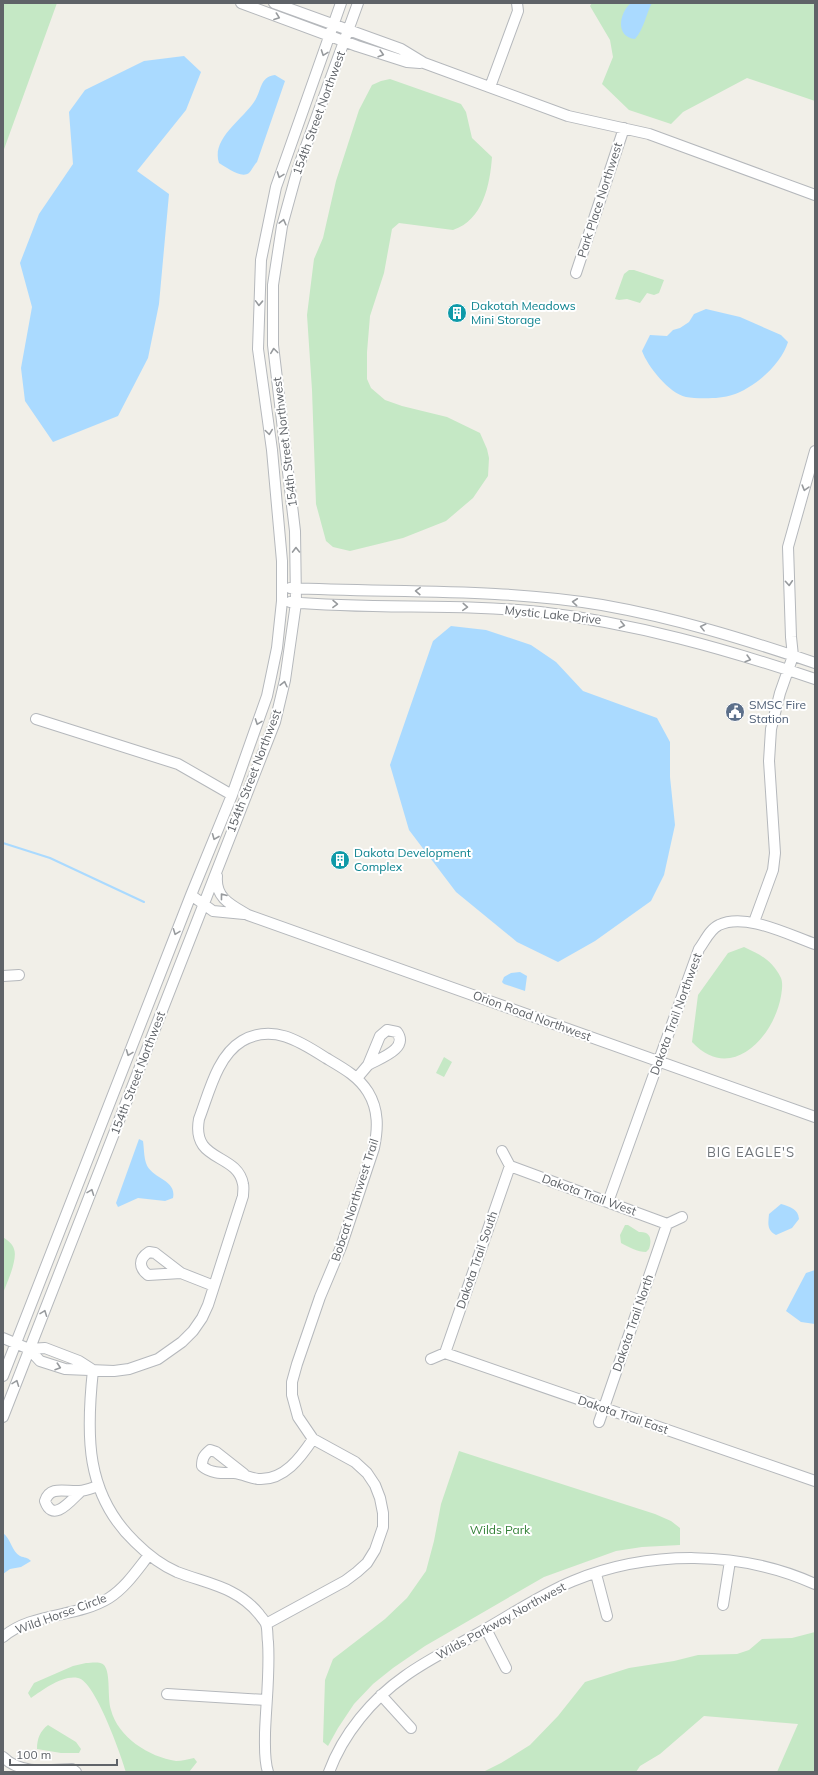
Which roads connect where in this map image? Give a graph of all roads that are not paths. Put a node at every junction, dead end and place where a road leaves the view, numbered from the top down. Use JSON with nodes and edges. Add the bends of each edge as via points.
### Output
{"nodes":[{"id":1,"x":241,"y":3,"type":"edge"},
{"id":2,"x":274,"y":3,"type":"edge"},
{"id":3,"x":341,"y":3,"type":"edge"},
{"id":4,"x":358,"y":3,"type":"edge"},
{"id":5,"x":517,"y":3,"type":"edge"},
{"id":6,"x":334,"y":25,"type":"junction"},
{"id":7,"x":349,"y":30,"type":"junction"},
{"id":8,"x":330,"y":37,"type":"junction"},
{"id":9,"x":344,"y":42,"type":"junction"},
{"id":10,"x":424,"y":63,"type":"junction"},
{"id":11,"x":490,"y":87,"type":"junction"},
{"id":12,"x":624,"y":128,"type":"junction"},
{"id":13,"x":815,"y":194,"type":"edge"},
{"id":14,"x":576,"y":273,"type":"dead end"},
{"id":15,"x":815,"y":451,"type":"edge"},
{"id":16,"x":282,"y":588,"type":"junction"},
{"id":17,"x":296,"y":589,"type":"junction"},
{"id":18,"x":282,"y":602,"type":"junction"},
{"id":19,"x":296,"y":603,"type":"junction"},
{"id":20,"x":793,"y":656,"type":"junction"},
{"id":21,"x":815,"y":663,"type":"edge"},
{"id":22,"x":788,"y":670,"type":"junction"},
{"id":23,"x":815,"y":680,"type":"edge"},
{"id":24,"x":36,"y":719,"type":"dead end"},
{"id":25,"x":232,"y":795,"type":"junction"},
{"id":26,"x":218,"y":867,"type":"junction"},
{"id":27,"x":190,"y":895,"type":"junction"},
{"id":28,"x":204,"y":904,"type":"junction"},
{"id":29,"x":248,"y":915,"type":"junction"},
{"id":30,"x":754,"y":922,"type":"junction"},
{"id":31,"x":815,"y":944,"type":"edge"},
{"id":32,"x":19,"y":975,"type":"dead end"},
{"id":33,"x":3,"y":976,"type":"edge"},
{"id":34,"x":659,"y":1061,"type":"junction"},
{"id":35,"x":368,"y":1065,"type":"dead end"},
{"id":36,"x":357,"y":1078,"type":"junction"},
{"id":37,"x":815,"y":1117,"type":"edge"},
{"id":38,"x":502,"y":1151,"type":"dead end"},
{"id":39,"x":510,"y":1166,"type":"junction"},
{"id":40,"x":608,"y":1202,"type":"junction"},
{"id":41,"x":682,"y":1217,"type":"dead end"},
{"id":42,"x":668,"y":1224,"type":"junction"},
{"id":43,"x":181,"y":1273,"type":"dead end"},
{"id":44,"x":214,"y":1286,"type":"junction"},
{"id":45,"x":3,"y":1338,"type":"edge"},
{"id":46,"x":16,"y":1343,"type":"junction"},
{"id":47,"x":29,"y":1349,"type":"junction"},
{"id":48,"x":445,"y":1353,"type":"junction"},
{"id":49,"x":431,"y":1359,"type":"dead end"},
{"id":50,"x":93,"y":1370,"type":"junction"},
{"id":51,"x":3,"y":1376,"type":"edge"},
{"id":52,"x":604,"y":1409,"type":"junction"},
{"id":53,"x":3,"y":1417,"type":"edge"},
{"id":54,"x":599,"y":1422,"type":"dead end"},
{"id":55,"x":313,"y":1439,"type":"junction"},
{"id":56,"x":244,"y":1474,"type":"dead end"},
{"id":57,"x":815,"y":1481,"type":"edge"},
{"id":58,"x":98,"y":1486,"type":"junction"},
{"id":59,"x":81,"y":1491,"type":"dead end"},
{"id":60,"x":149,"y":1554,"type":"junction"},
{"id":61,"x":730,"y":1561,"type":"junction"},
{"id":62,"x":596,"y":1574,"type":"junction"},
{"id":63,"x":815,"y":1584,"type":"edge"},
{"id":64,"x":723,"y":1605,"type":"dead end"},
{"id":65,"x":607,"y":1616,"type":"dead end"},
{"id":66,"x":266,"y":1624,"type":"junction"},
{"id":67,"x":486,"y":1629,"type":"junction"},
{"id":68,"x":3,"y":1637,"type":"edge"},
{"id":69,"x":506,"y":1668,"type":"dead end"},
{"id":70,"x":167,"y":1694,"type":"dead end"},
{"id":71,"x":381,"y":1695,"type":"junction"},
{"id":72,"x":266,"y":1700,"type":"junction"},
{"id":73,"x":412,"y":1728,"type":"dead end"},
{"id":74,"x":3,"y":1757,"type":"edge"},
{"id":75,"x":35,"y":1771,"type":"edge"},
{"id":76,"x":76,"y":1772,"type":"edge"},
{"id":77,"x":268,"y":1772,"type":"edge"},
{"id":78,"x":329,"y":1772,"type":"edge"}],
"edges":[{"from":1,"to":8,"type":"street","one_way":true},
{"from":2,"to":6,"type":"street"},
{"from":3,"to":6,"type":"street","name":"154th Street Northwest"},
{"from":4,"to":7,"type":"street","name":"154th Street Northwest"},
{"from":5,"to":11,"type":"street","via":[[518,10]]},
{"from":6,"to":7,"type":"street"},
{"from":6,"to":8,"type":"street","name":"154th Street Northwest"},
{"from":7,"to":9,"type":"street","name":"154th Street Northwest"},
{"from":7,"to":10,"type":"street","via":[[401,49]]},
{"from":8,"to":9,"type":"street"},
{"from":8,"to":16,"type":"street","name":"154th Street Northwest","one_way":true,"via":[[276,187],[261,260],[258,349],[272,450]]},
{"from":9,"to":10,"type":"street","one_way":true,"via":[[407,62]]},
{"from":17,"to":9,"type":"street","name":"154th Street Northwest","one_way":true,"via":[[296,531],[273,344],[273,285],[282,226],[298,168]]},
{"from":10,"to":11,"type":"street"},
{"from":11,"to":12,"type":"street","via":[[568,116]]},
{"from":12,"to":13,"type":"street","via":[[649,134]]},
{"from":12,"to":14,"type":"street","name":"Park Place Northwest"},
{"from":15,"to":20,"type":"street","one_way":true,"via":[[788,547]]},
{"from":16,"to":17,"type":"street","name":"Mystic Lake Drive"},
{"from":16,"to":18,"type":"street","name":"154th Street Northwest"},
{"from":17,"to":19,"type":"street","name":"154th Street Northwest"},
{"from":20,"to":17,"type":"street","name":"Mystic Lake Drive","one_way":true,"via":[[721,632],[657,615],[600,605],[482,593]]},
{"from":18,"to":19,"type":"street","name":"Mystic Lake Drive"},
{"from":18,"to":25,"type":"street","name":"154th Street Northwest","one_way":true,"via":[[277,648],[267,696]]},
{"from":19,"to":22,"type":"street","name":"Mystic Lake Drive","one_way":true,"via":[[446,606],[547,613],[606,621]]},
{"from":26,"to":19,"type":"street","name":"154th Street Northwest","one_way":true,"via":[[275,722],[285,680]]},
{"from":20,"to":21,"type":"street","name":"Mystic Lake Drive"},
{"from":20,"to":22,"type":"street"},
{"from":22,"to":23,"type":"street","name":"Mystic Lake Drive"},
{"from":22,"to":30,"type":"street","via":[[778,697],[769,742],[774,864]]},
{"from":24,"to":25,"type":"street","via":[[178,764]]},
{"from":25,"to":27,"type":"street","name":"154th Street Northwest","one_way":true},
{"from":26,"to":28,"type":"street","name":"154th Street Northwest"},
{"from":29,"to":26,"type":"street","name":"Orion Road Northwest","one_way":true,"via":[[220,894],[216,886]]},
{"from":27,"to":28,"type":"street","name":"Orion Road Northwest"},
{"from":27,"to":46,"type":"street","name":"154th Street Northwest","one_way":true},
{"from":28,"to":29,"type":"street","name":"Orion Road Northwest","via":[[213,911]]},
{"from":47,"to":28,"type":"street","name":"154th Street Northwest","one_way":true},
{"from":29,"to":34,"type":"street","name":"Orion Road Northwest"},
{"from":30,"to":31,"type":"street","name":"Dakota Trail Northwest"},
{"from":30,"to":34,"type":"street","name":"Dakota Trail Northwest","via":[[732,920],[718,925],[708,935],[699,949]]},
{"from":32,"to":33,"type":"street"},
{"from":34,"to":37,"type":"street","name":"Orion Road Northwest"},
{"from":34,"to":40,"type":"street","name":"Dakota Trail Northwest"},
{"from":35,"to":36,"type":"street"},
{"from":36,"to":44,"type":"street","name":"Bobcat Northwest Trail","via":[[296,1039],[279,1034],[254,1036],[243,1041],[231,1050],[224,1060],[197,1129],[199,1140],[205,1150],[233,1167],[240,1175],[243,1196]]},
{"from":36,"to":55,"type":"street","name":"Bobcat Northwest Trail","via":[[374,1105],[377,1134],[341,1247],[320,1297],[292,1382],[292,1395],[298,1418]]},
{"from":38,"to":39,"type":"street"},
{"from":39,"to":40,"type":"street","name":"Dakota Trail West"},
{"from":39,"to":48,"type":"street","name":"Dakota Trail South"},
{"from":40,"to":42,"type":"street","name":"Dakota Trail West"},
{"from":41,"to":42,"type":"street"},
{"from":42,"to":52,"type":"street","name":"Dakota Trail North"},
{"from":43,"to":44,"type":"street"},
{"from":44,"to":50,"type":"street","name":"Bobcat Northwest Trail","via":[[208,1306],[197,1324],[182,1342],[170,1351],[129,1369]]},
{"from":45,"to":46,"type":"street","name":"Bobcat Northwest Trail"},
{"from":46,"to":47,"type":"street","name":"Bobcat Northwest Trail"},
{"from":46,"to":51,"type":"street","name":"154th Street Northwest"},
{"from":47,"to":50,"type":"street","name":"Bobcat Northwest Trail","via":[[40,1361],[66,1369]]},
{"from":53,"to":47,"type":"street","name":"154th Street Northwest","one_way":true},
{"from":48,"to":49,"type":"street"},
{"from":48,"to":52,"type":"street","name":"Dakota Trail East"},
{"from":50,"to":58,"type":"street","via":[[90,1451]]},
{"from":52,"to":54,"type":"street","name":"Dakota Trail North"},
{"from":52,"to":57,"type":"street","name":"Dakota Trail East"},
{"from":55,"to":56,"type":"street","via":[[284,1473],[258,1479]]},
{"from":55,"to":66,"type":"street","name":"Bobcat Northwest Trail","via":[[355,1462],[371,1479],[383,1512],[380,1540],[367,1563],[345,1581]]},
{"from":58,"to":59,"type":"street"},
{"from":58,"to":60,"type":"street","via":[[106,1506],[120,1527]]},
{"from":60,"to":66,"type":"street","via":[[175,1571],[238,1595],[248,1602]]},
{"from":60,"to":68,"type":"street","name":"Wild Horse Circle","via":[[127,1583],[109,1598],[80,1610],[35,1621]]},
{"from":61,"to":62,"type":"street","name":"Wilds Parkway Northwest","via":[[680,1558],[659,1560]]},
{"from":61,"to":63,"type":"street","name":"Wilds Parkway Northwest","via":[[771,1569]]},
{"from":61,"to":64,"type":"street"},
{"from":62,"to":65,"type":"street"},
{"from":62,"to":67,"type":"street","name":"Wilds Parkway Northwest","via":[[574,1581],[534,1600]]},
{"from":66,"to":72,"type":"street"},
{"from":67,"to":69,"type":"street"},
{"from":67,"to":71,"type":"street","name":"Wilds Parkway Northwest","via":[[404,1676]]},
{"from":70,"to":72,"type":"street"},
{"from":71,"to":73,"type":"street"},
{"from":71,"to":78,"type":"street","name":"Wilds Parkway Northwest","via":[[348,1735]]},
{"from":72,"to":77,"type":"street","via":[[265,1750]]},
{"from":74,"to":75,"type":"street","via":[[15,1765]]},
{"from":75,"to":76,"type":"street","via":[[72,1769]]}]}
